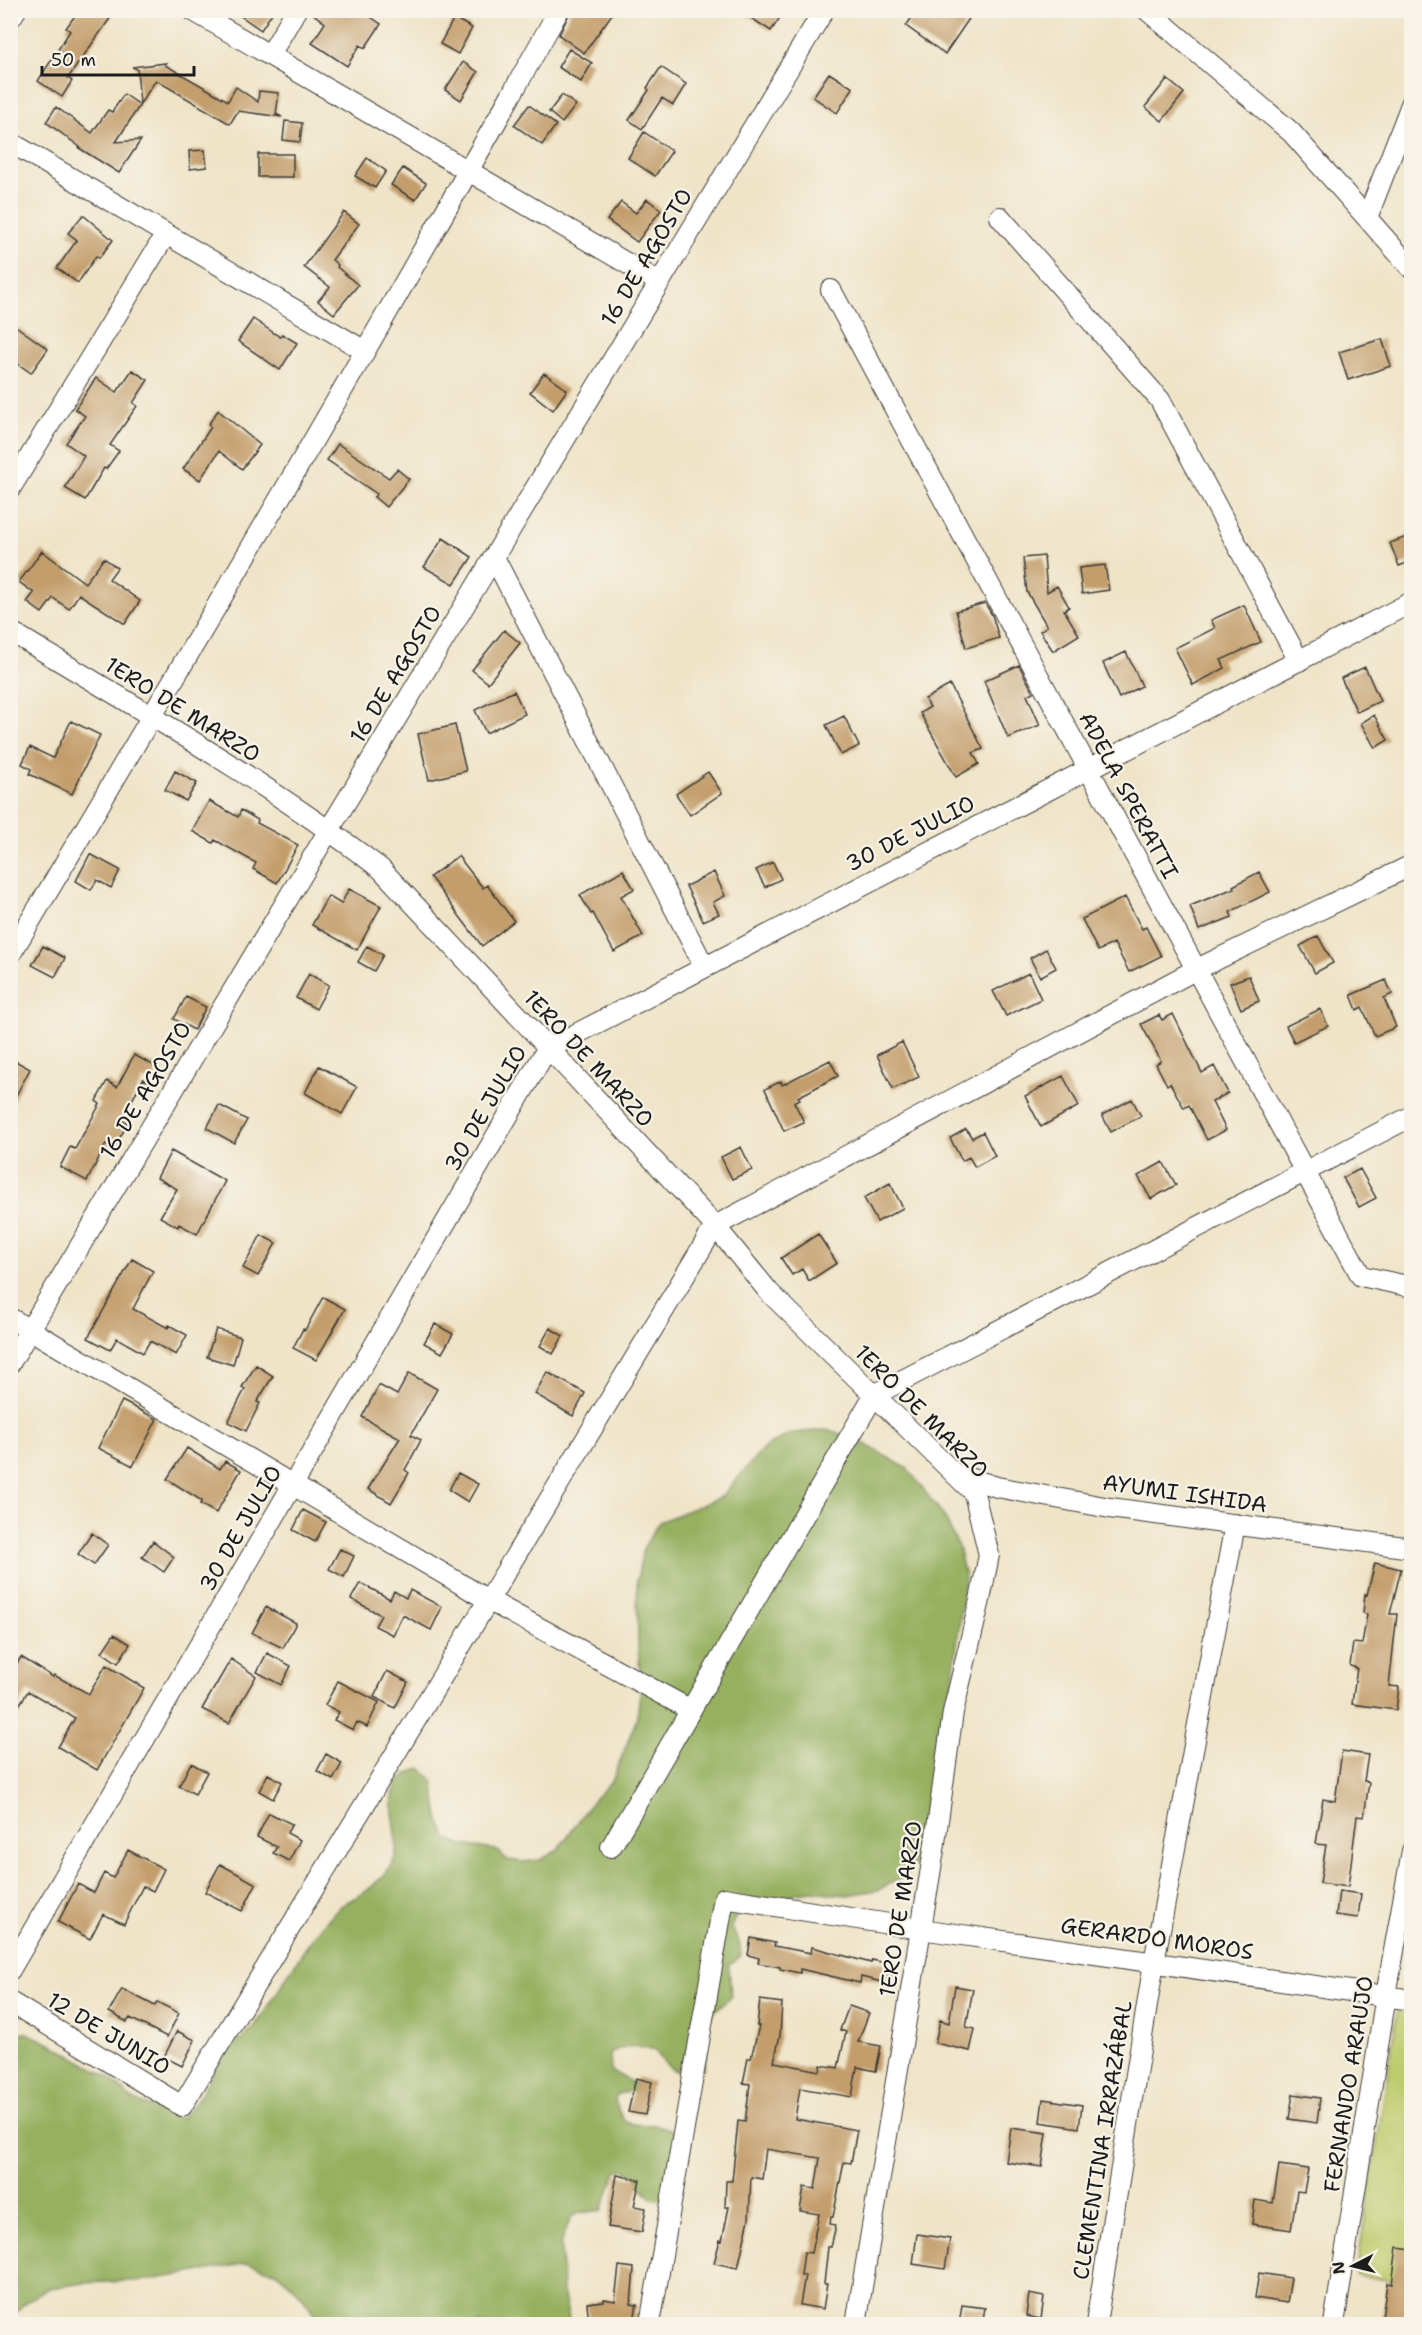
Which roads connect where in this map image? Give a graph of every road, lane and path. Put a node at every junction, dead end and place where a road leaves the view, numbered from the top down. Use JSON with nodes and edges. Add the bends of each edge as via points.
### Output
{"nodes":[{"id":1,"x":16,"y":10,"type":"edge"},
{"id":2,"x":192,"y":10,"type":"edge"},
{"id":3,"x":296,"y":10,"type":"edge"},
{"id":4,"x":559,"y":10,"type":"edge"},
{"id":5,"x":824,"y":10,"type":"edge"},
{"id":6,"x":1147,"y":10,"type":"edge"},
{"id":7,"x":10,"y":19,"type":"edge"},
{"id":8,"x":270,"y":55,"type":"junction"},
{"id":9,"x":1412,"y":102,"type":"edge"},
{"id":10,"x":10,"y":142,"type":"edge"},
{"id":11,"x":469,"y":171,"type":"junction"},
{"id":12,"x":1000,"y":217,"type":"dead end"},
{"id":13,"x":1367,"y":218,"type":"junction"},
{"id":14,"x":166,"y":234,"type":"junction"},
{"id":15,"x":1412,"y":269,"type":"edge"},
{"id":16,"x":659,"y":282,"type":"junction"},
{"id":17,"x":831,"y":290,"type":"dead end"},
{"id":18,"x":365,"y":351,"type":"junction"},
{"id":19,"x":10,"y":489,"type":"edge"},
{"id":20,"x":494,"y":557,"type":"junction"},
{"id":21,"x":1412,"y":602,"type":"edge"},
{"id":22,"x":10,"y":631,"type":"edge"},
{"id":23,"x":1299,"y":661,"type":"junction"},
{"id":24,"x":152,"y":717,"type":"junction"},
{"id":25,"x":1088,"y":769,"type":"junction"},
{"id":26,"x":329,"y":830,"type":"junction"},
{"id":27,"x":1412,"y":866,"type":"edge"},
{"id":28,"x":10,"y":955,"type":"edge"},
{"id":29,"x":704,"y":966,"type":"junction"},
{"id":30,"x":1196,"y":970,"type":"junction"},
{"id":31,"x":548,"y":1049,"type":"junction"},
{"id":32,"x":1412,"y":1116,"type":"edge"},
{"id":33,"x":1305,"y":1172,"type":"junction"},
{"id":34,"x":715,"y":1226,"type":"junction"},
{"id":35,"x":1412,"y":1287,"type":"edge"},
{"id":36,"x":10,"y":1318,"type":"edge"},
{"id":37,"x":30,"y":1329,"type":"junction"},
{"id":38,"x":10,"y":1363,"type":"edge"},
{"id":39,"x":874,"y":1395,"type":"junction"},
{"id":40,"x":954,"y":1473,"type":"junction"},
{"id":41,"x":294,"y":1484,"type":"junction"},
{"id":42,"x":1235,"y":1524,"type":"junction"},
{"id":43,"x":1412,"y":1548,"type":"edge"},
{"id":44,"x":488,"y":1600,"type":"junction"},
{"id":45,"x":691,"y":1710,"type":"junction"},
{"id":46,"x":610,"y":1847,"type":"dead end"},
{"id":47,"x":1412,"y":1851,"type":"edge"},
{"id":48,"x":921,"y":1929,"type":"junction"},
{"id":49,"x":1155,"y":1962,"type":"junction"},
{"id":50,"x":10,"y":1970,"type":"edge"},
{"id":51,"x":1386,"y":1995,"type":"junction"},
{"id":52,"x":1412,"y":2000,"type":"edge"},
{"id":53,"x":10,"y":2002,"type":"edge"},
{"id":54,"x":650,"y":2325,"type":"edge"},
{"id":55,"x":856,"y":2325,"type":"edge"},
{"id":56,"x":1096,"y":2325,"type":"edge"},
{"id":57,"x":1334,"y":2325,"type":"edge"}],
"edges":[{"from":1,"to":7,"type":"street"},
{"from":2,"to":8,"type":"street"},
{"from":3,"to":8,"type":"street"},
{"from":4,"to":11,"type":"street"},
{"from":5,"to":16,"type":"street","name":"16 DE AGOSTO"},
{"from":6,"to":13,"type":"street","via":[[1291,132]]},
{"from":8,"to":11,"type":"street"},
{"from":9,"to":13,"type":"street"},
{"from":10,"to":14,"type":"street"},
{"from":11,"to":16,"type":"street"},
{"from":11,"to":18,"type":"street"},
{"from":12,"to":23,"type":"street","via":[[1160,400]]},
{"from":13,"to":15,"type":"street"},
{"from":14,"to":18,"type":"street"},
{"from":14,"to":19,"type":"street"},
{"from":16,"to":20,"type":"street","name":"16 DE AGOSTO"},
{"from":17,"to":25,"type":"street","name":"ADELA SPERATTI"},
{"from":18,"to":24,"type":"street"},
{"from":20,"to":26,"type":"street","name":"16 DE AGOSTO"},
{"from":20,"to":29,"type":"street"},
{"from":21,"to":23,"type":"street","name":"30 DE JULIO"},
{"from":22,"to":24,"type":"street","name":"1ERO DE MARZO"},
{"from":23,"to":25,"type":"street","name":"30 DE JULIO"},
{"from":24,"to":26,"type":"street","name":"1ERO DE MARZO"},
{"from":24,"to":28,"type":"street"},
{"from":25,"to":29,"type":"street","name":"30 DE JULIO"},
{"from":25,"to":30,"type":"street","name":"ADELA SPERATTI"},
{"from":26,"to":31,"type":"street","name":"1ERO DE MARZO","via":[[381,869]]},
{"from":26,"to":37,"type":"street","name":"16 DE AGOSTO"},
{"from":27,"to":30,"type":"street"},
{"from":29,"to":31,"type":"street","name":"30 DE JULIO"},
{"from":30,"to":33,"type":"street","name":"ADELA SPERATTI"},
{"from":30,"to":34,"type":"street"},
{"from":31,"to":34,"type":"street","name":"1ERO DE MARZO"},
{"from":31,"to":41,"type":"street","name":"30 DE JULIO"},
{"from":32,"to":33,"type":"street"},
{"from":33,"to":35,"type":"street","name":"ADELA SPERATTI","via":[[1361,1276]]},
{"from":33,"to":39,"type":"street"},
{"from":34,"to":39,"type":"street","name":"1ERO DE MARZO","via":[[769,1292]]},
{"from":34,"to":44,"type":"street"},
{"from":36,"to":37,"type":"street"},
{"from":37,"to":38,"type":"street","name":"16 DE AGOSTO"},
{"from":37,"to":41,"type":"street"},
{"from":39,"to":40,"type":"street","name":"1ERO DE MARZO"},
{"from":39,"to":45,"type":"street"},
{"from":40,"to":42,"type":"street","name":"AYUMI ISHIDA","via":[[997,1487],[1110,1508]]},
{"from":40,"to":48,"type":"street","name":"1ERO DE MARZO","via":[[974,1493],[989,1555],[953,1712]]},
{"from":41,"to":44,"type":"street"},
{"from":41,"to":50,"type":"street","name":"30 DE JULIO"},
{"from":42,"to":43,"type":"street","name":"AYUMI ISHIDA"},
{"from":42,"to":49,"type":"street","name":"CLEMENTINA IRRAZÁBAL"},
{"from":44,"to":45,"type":"street"},
{"from":44,"to":53,"type":"street","name":"12 DE JUNIO","via":[[182,2106]]},
{"from":45,"to":46,"type":"street"},
{"from":47,"to":51,"type":"street","name":"FERNANDO ARAUJO"},
{"from":48,"to":49,"type":"street","name":"GERARDO MOROS"},
{"from":48,"to":54,"type":"street","name":"GERARDO MOROS","via":[[724,1898]]},
{"from":48,"to":55,"type":"street","name":"1ERO DE MARZO"},
{"from":49,"to":51,"type":"street","name":"GERARDO MOROS"},
{"from":49,"to":56,"type":"street","name":"CLEMENTINA IRRAZÁBAL"},
{"from":51,"to":52,"type":"street","name":"GERARDO MOROS"},
{"from":51,"to":57,"type":"street","name":"FERNANDO ARAUJO"}]}
